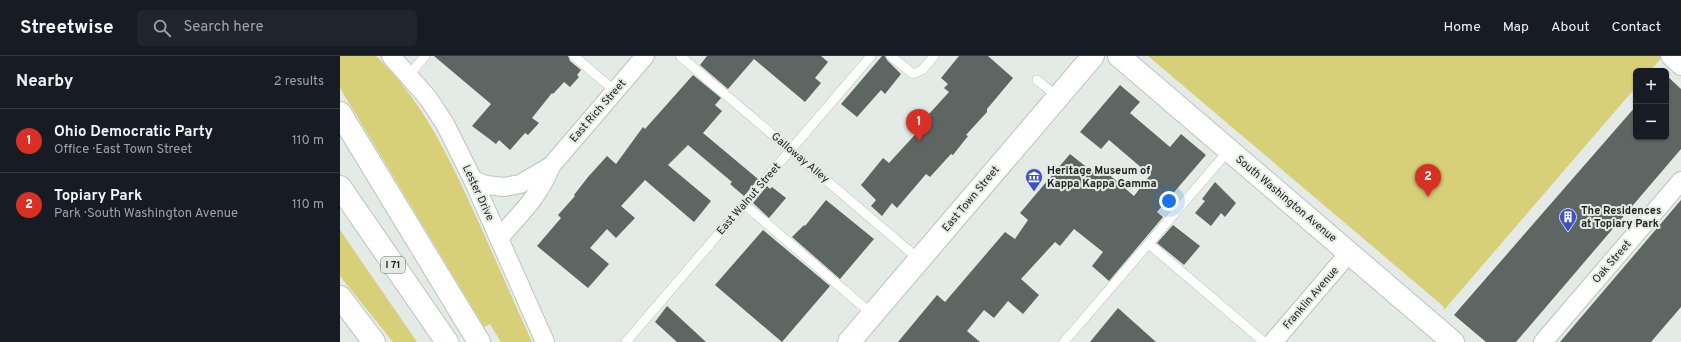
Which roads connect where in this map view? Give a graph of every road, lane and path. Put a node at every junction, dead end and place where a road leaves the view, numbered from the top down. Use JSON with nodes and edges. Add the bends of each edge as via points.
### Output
{"nodes":[{"id":1,"x":391,"y":56,"type":"edge"},
{"id":2,"x":425,"y":56,"type":"edge"},
{"id":3,"x":574,"y":56,"type":"edge"},
{"id":4,"x":645,"y":56,"type":"edge"},
{"id":5,"x":680,"y":56,"type":"edge"},
{"id":6,"x":871,"y":56,"type":"edge"},
{"id":7,"x":891,"y":56,"type":"edge"},
{"id":8,"x":934,"y":56,"type":"edge"},
{"id":9,"x":1092,"y":56,"type":"edge"},
{"id":10,"x":1119,"y":56,"type":"edge"},
{"id":11,"x":1670,"y":56,"type":"edge"},
{"id":12,"x":1681,"y":66,"type":"edge"},
{"id":13,"x":409,"y":75,"type":"junction"},
{"id":14,"x":1037,"y":80,"type":"dead end"},
{"id":15,"x":615,"y":91,"type":"junction"},
{"id":16,"x":1058,"y":97,"type":"junction"},
{"id":17,"x":340,"y":113,"type":"edge"},
{"id":18,"x":791,"y":150,"type":"junction"},
{"id":19,"x":1229,"y":150,"type":"junction"},
{"id":20,"x":551,"y":166,"type":"junction"},
{"id":21,"x":473,"y":180,"type":"junction"},
{"id":22,"x":1681,"y":181,"type":"edge"},
{"id":23,"x":340,"y":187,"type":"edge"},
{"id":24,"x":744,"y":204,"type":"junction"},
{"id":25,"x":499,"y":238,"type":"junction"},
{"id":26,"x":1149,"y":244,"type":"junction"},
{"id":27,"x":1349,"y":253,"type":"junction"},
{"id":28,"x":920,"y":260,"type":"junction"},
{"id":29,"x":340,"y":297,"type":"edge"},
{"id":30,"x":873,"y":315,"type":"junction"},
{"id":31,"x":374,"y":342,"type":"edge"},
{"id":32,"x":447,"y":342,"type":"edge"},
{"id":33,"x":479,"y":342,"type":"edge"},
{"id":34,"x":545,"y":342,"type":"edge"},
{"id":35,"x":626,"y":342,"type":"edge"},
{"id":36,"x":849,"y":342,"type":"edge"},
{"id":37,"x":1064,"y":342,"type":"edge"},
{"id":38,"x":1264,"y":342,"type":"edge"},
{"id":39,"x":1273,"y":342,"type":"edge"},
{"id":40,"x":1453,"y":342,"type":"edge"},
{"id":41,"x":1543,"y":342,"type":"edge"}],
"edges":[{"from":1,"to":13,"type":"street","name":"Lester Drive"},
{"from":2,"to":13,"type":"lane"},
{"from":3,"to":15,"type":"lane"},
{"from":4,"to":15,"type":"street","name":"East Rich Street"},
{"from":5,"to":18,"type":"lane","name":"Galloway Alley"},
{"from":6,"to":18,"type":"lane","name":"East Walnut Street"},
{"from":7,"to":8,"type":"lane","via":[[913,74],[922,70]]},
{"from":9,"to":16,"type":"main road","name":"East Town Street"},
{"from":10,"to":19,"type":"main road","name":"South Washington Avenue"},
{"from":11,"to":12,"type":"street"},
{"from":13,"to":21,"type":"street","name":"Lester Drive","via":[[445,124]]},
{"from":14,"to":16,"type":"lane"},
{"from":15,"to":20,"type":"street","name":"East Rich Street"},
{"from":16,"to":28,"type":"main road","name":"East Town Street"},
{"from":17,"to":33,"type":"main road"},
{"from":18,"to":24,"type":"lane","name":"East Walnut Street"},
{"from":18,"to":28,"type":"lane","name":"Galloway Alley"},
{"from":19,"to":26,"type":"lane"},
{"from":19,"to":27,"type":"main road","name":"South Washington Avenue"},
{"from":20,"to":21,"type":"street","name":"East Rich Street","via":[[520,184],[504,187],[486,185]]},
{"from":20,"to":25,"type":"street","name":"East Rich Street","via":[[536,196]]},
{"from":21,"to":25,"type":"street","name":"Lester Drive"},
{"from":22,"to":41,"type":"street","name":"Oak Street"},
{"from":23,"to":32,"type":"main road","name":"I 71","number":"I 71"},
{"from":24,"to":30,"type":"lane"},
{"from":24,"to":35,"type":"lane","name":"East Walnut Street"},
{"from":25,"to":34,"type":"street","name":"Lester Drive"},
{"from":26,"to":37,"type":"lane"},
{"from":26,"to":38,"type":"lane"},
{"from":27,"to":39,"type":"street","name":"Franklin Avenue"},
{"from":27,"to":40,"type":"main road","name":"South Washington Avenue"},
{"from":28,"to":30,"type":"main road","name":"East Town Street"},
{"from":29,"to":31,"type":"main road"},
{"from":30,"to":36,"type":"main road","name":"East Town Street"}]}
